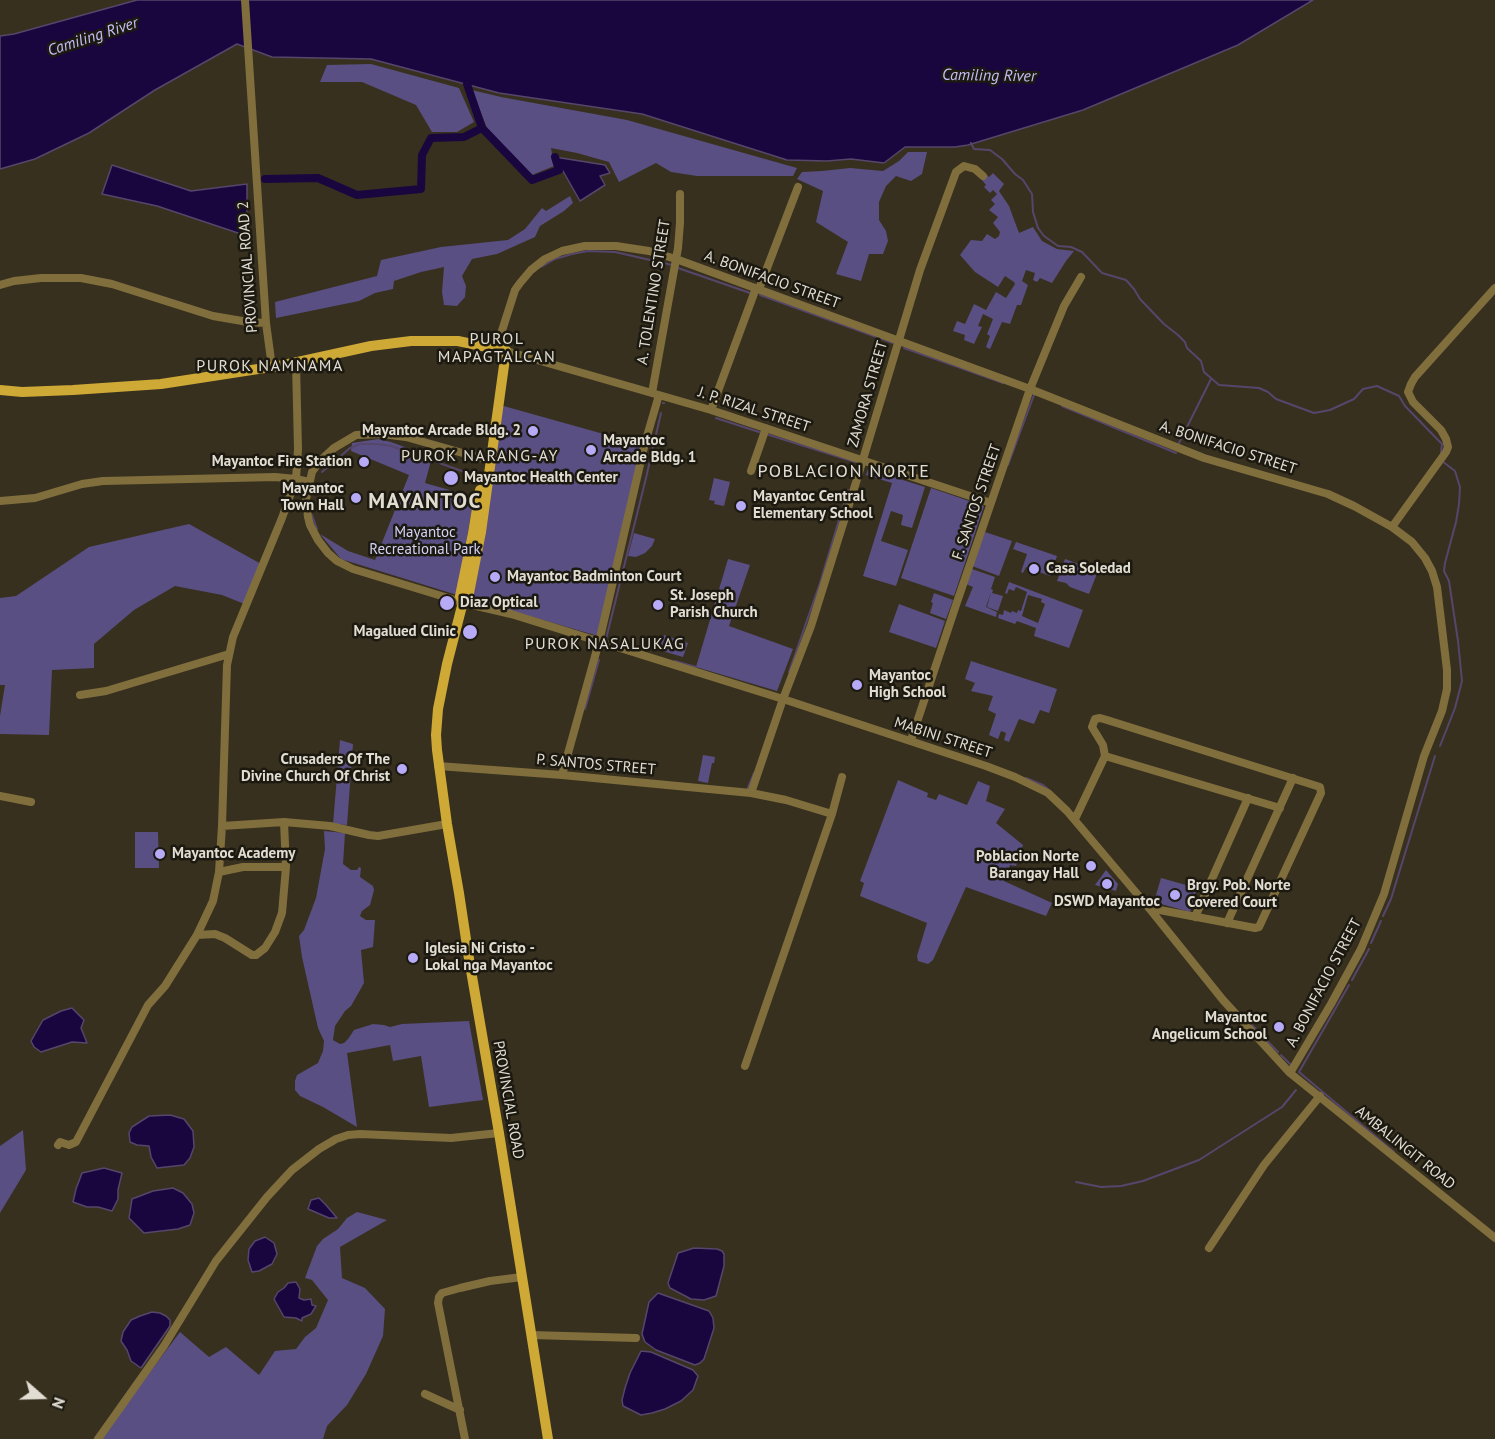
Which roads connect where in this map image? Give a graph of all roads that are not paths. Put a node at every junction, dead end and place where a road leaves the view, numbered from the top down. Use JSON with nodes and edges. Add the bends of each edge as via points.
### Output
{"nodes":[{"id":1,"x":245,"y":0,"type":"edge"},
{"id":2,"x":983,"y":176,"type":"dead end"},
{"id":3,"x":798,"y":187,"type":"dead end"},
{"id":4,"x":681,"y":194,"type":"dead end"},
{"id":5,"x":676,"y":259,"type":"junction"},
{"id":6,"x":1081,"y":277,"type":"dead end"},
{"id":7,"x":0,"y":285,"type":"edge"},
{"id":8,"x":1495,"y":288,"type":"edge"},
{"id":9,"x":758,"y":289,"type":"junction"},
{"id":10,"x":266,"y":323,"type":"junction"},
{"id":11,"x":898,"y":341,"type":"junction"},
{"id":12,"x":501,"y":347,"type":"junction"},
{"id":13,"x":296,"y":363,"type":"junction"},
{"id":14,"x":272,"y":367,"type":"junction"},
{"id":15,"x":1030,"y":389,"type":"junction"},
{"id":16,"x":0,"y":390,"type":"edge"},
{"id":17,"x":655,"y":394,"type":"junction"},
{"id":18,"x":711,"y":410,"type":"junction"},
{"id":19,"x":766,"y":428,"type":"junction"},
{"id":20,"x":863,"y":460,"type":"junction"},
{"id":21,"x":488,"y":461,"type":"junction"},
{"id":22,"x":752,"y":471,"type":"dead end"},
{"id":23,"x":296,"y":479,"type":"junction"},
{"id":24,"x":309,"y":482,"type":"junction"},
{"id":25,"x":0,"y":501,"type":"edge"},
{"id":26,"x":991,"y":503,"type":"junction"},
{"id":27,"x":1392,"y":527,"type":"junction"},
{"id":28,"x":463,"y":602,"type":"junction"},
{"id":29,"x":599,"y":642,"type":"junction"},
{"id":30,"x":229,"y":654,"type":"junction"},
{"id":31,"x":80,"y":695,"type":"dead end"},
{"id":32,"x":783,"y":699,"type":"junction"},
{"id":33,"x":911,"y":740,"type":"junction"},
{"id":34,"x":1105,"y":756,"type":"junction"},
{"id":35,"x":438,"y":766,"type":"junction"},
{"id":36,"x":562,"y":775,"type":"junction"},
{"id":37,"x":842,"y":777,"type":"dead end"},
{"id":38,"x":1293,"y":778,"type":"junction"},
{"id":39,"x":751,"y":793,"type":"junction"},
{"id":40,"x":0,"y":796,"type":"edge"},
{"id":41,"x":1248,"y":798,"type":"junction"},
{"id":42,"x":32,"y":802,"type":"dead end"},
{"id":43,"x":1280,"y":808,"type":"junction"},
{"id":44,"x":832,"y":814,"type":"junction"},
{"id":45,"x":1075,"y":819,"type":"junction"},
{"id":46,"x":284,"y":822,"type":"junction"},
{"id":47,"x":447,"y":824,"type":"junction"},
{"id":48,"x":222,"y":826,"type":"junction"},
{"id":49,"x":286,"y":867,"type":"junction"},
{"id":50,"x":219,"y":872,"type":"junction"},
{"id":51,"x":1149,"y":908,"type":"junction"},
{"id":52,"x":1195,"y":916,"type":"junction"},
{"id":53,"x":1227,"y":923,"type":"junction"},
{"id":54,"x":197,"y":935,"type":"junction"},
{"id":55,"x":744,"y":1066,"type":"dead end"},
{"id":56,"x":1290,"y":1073,"type":"junction"},
{"id":57,"x":1299,"y":1080,"type":"joint"},
{"id":58,"x":1320,"y":1096,"type":"junction"},
{"id":59,"x":499,"y":1133,"type":"junction"},
{"id":60,"x":57,"y":1145,"type":"dead end"},
{"id":61,"x":1495,"y":1238,"type":"edge"},
{"id":62,"x":1209,"y":1248,"type":"dead end"},
{"id":63,"x":522,"y":1277,"type":"junction"},
{"id":64,"x":531,"y":1335,"type":"junction"},
{"id":65,"x":636,"y":1338,"type":"dead end"},
{"id":66,"x":425,"y":1394,"type":"dead end"},
{"id":67,"x":460,"y":1410,"type":"junction"},
{"id":68,"x":98,"y":1439,"type":"edge"},
{"id":69,"x":465,"y":1439,"type":"edge"},
{"id":70,"x":548,"y":1439,"type":"edge"}],
"edges":[{"from":1,"to":10,"type":"street","name":"PROVINCIAL ROAD 2"},
{"from":2,"to":11,"type":"street","name":"ZAMORA STREET","via":[[964,165],[956,172]]},
{"from":3,"to":9,"type":"street"},
{"from":4,"to":5,"type":"street","name":"A. TOLENTINO STREET"},
{"from":5,"to":9,"type":"street","name":"A. BONIFACIO STREET"},
{"from":5,"to":12,"type":"street","name":"A. BONIFACIO STREET","via":[[608,246],[573,248],[553,254],[537,264],[520,283],[510,305]]},
{"from":5,"to":17,"type":"street","name":"A. TOLENTINO STREET"},
{"from":6,"to":15,"type":"street","name":"F. SANTOS STREET","via":[[1064,306]]},
{"from":7,"to":10,"type":"street","via":[[41,278],[97,281],[213,316]]},
{"from":8,"to":27,"type":"street","via":[[1411,384],[1408,393],[1413,402],[1441,430],[1448,447]]},
{"from":9,"to":11,"type":"street","name":"A. BONIFACIO STREET"},
{"from":9,"to":18,"type":"street"},
{"from":10,"to":14,"type":"street","name":"PROVINCIAL ROAD 2"},
{"from":11,"to":15,"type":"street","name":"A. BONIFACIO STREET"},
{"from":11,"to":20,"type":"street","name":"ZAMORA STREET"},
{"from":12,"to":13,"type":"main road","via":[[458,341],[411,341]]},
{"from":12,"to":17,"type":"street","name":"J. P. RIZAL STREET"},
{"from":12,"to":21,"type":"main road","name":"PROVINCIAL ROAD"},
{"from":13,"to":14,"type":"main road"},
{"from":13,"to":23,"type":"street"},
{"from":14,"to":16,"type":"main road","via":[[139,386]]},
{"from":15,"to":26,"type":"street","name":"F. SANTOS STREET"},
{"from":15,"to":27,"type":"street","name":"A. BONIFACIO STREET","via":[[1204,458],[1328,494]]},
{"from":17,"to":18,"type":"street","name":"J. P. RIZAL STREET"},
{"from":17,"to":29,"type":"street","name":"A. TOLENTINO STREET"},
{"from":18,"to":19,"type":"street","name":"J. P. RIZAL STREET"},
{"from":19,"to":20,"type":"street","name":"J. P. RIZAL STREET"},
{"from":19,"to":22,"type":"street"},
{"from":20,"to":26,"type":"street","name":"J. P. RIZAL STREET"},
{"from":20,"to":32,"type":"street","name":"ZAMORA STREET","via":[[811,626]]},
{"from":21,"to":24,"type":"street","via":[[406,437],[364,434],[344,441],[326,455]]},
{"from":21,"to":28,"type":"main road","name":"PROVINCIAL ROAD","via":[[477,535],[460,596]]},
{"from":23,"to":24,"type":"street"},
{"from":23,"to":25,"type":"street","via":[[103,481],[36,498]]},
{"from":23,"to":30,"type":"street"},
{"from":24,"to":28,"type":"street","name":"MABINI STREET","via":[[306,499],[310,525],[333,558],[353,569]]},
{"from":26,"to":33,"type":"street","name":"F. SANTOS STREET"},
{"from":27,"to":56,"type":"street","name":"A. BONIFACIO STREET","via":[[1412,542],[1432,571],[1441,612],[1447,689],[1384,894],[1361,949]]},
{"from":28,"to":29,"type":"street","name":"MABINI STREET"},
{"from":28,"to":35,"type":"main road","name":"PROVINCIAL ROAD","via":[[438,709]]},
{"from":29,"to":32,"type":"street","name":"MABINI STREET"},
{"from":29,"to":36,"type":"street","name":"A. TOLENTINO STREET"},
{"from":30,"to":31,"type":"street","via":[[106,691]]},
{"from":30,"to":48,"type":"street"},
{"from":32,"to":33,"type":"street","name":"MABINI STREET"},
{"from":32,"to":39,"type":"street","name":"ZAMORA STREET"},
{"from":33,"to":45,"type":"street","name":"MABINI STREET","via":[[1034,785]]},
{"from":34,"to":38,"type":"street","via":[[1092,727],[1095,719],[1100,718]]},
{"from":34,"to":41,"type":"street"},
{"from":34,"to":45,"type":"street"},
{"from":35,"to":36,"type":"street","name":"P. SANTOS STREET"},
{"from":35,"to":47,"type":"main road","name":"PROVINCIAL ROAD"},
{"from":36,"to":39,"type":"street","name":"P. SANTOS STREET"},
{"from":37,"to":44,"type":"street"},
{"from":38,"to":43,"type":"street"},
{"from":38,"to":53,"type":"street","via":[[1320,787],[1315,807],[1261,924],[1255,928]]},
{"from":39,"to":44,"type":"street","name":"P. SANTOS STREET"},
{"from":40,"to":42,"type":"street"},
{"from":41,"to":43,"type":"street"},
{"from":41,"to":52,"type":"street"},
{"from":43,"to":53,"type":"street"},
{"from":44,"to":55,"type":"street"},
{"from":45,"to":51,"type":"street","name":"MABINI STREET"},
{"from":46,"to":47,"type":"street","via":[[378,836]]},
{"from":46,"to":48,"type":"street"},
{"from":46,"to":49,"type":"street"},
{"from":47,"to":59,"type":"main road","name":"PROVINCIAL ROAD"},
{"from":48,"to":50,"type":"street"},
{"from":49,"to":50,"type":"street","via":[[243,867]]},
{"from":49,"to":54,"type":"street","via":[[282,913],[275,932],[256,955],[215,934]]},
{"from":50,"to":54,"type":"street","via":[[213,901]]},
{"from":51,"to":52,"type":"street"},
{"from":51,"to":56,"type":"street","name":"MABINI STREET"},
{"from":52,"to":53,"type":"street"},
{"from":54,"to":60,"type":"street","via":[[165,987],[147,1005],[76,1142]]},
{"from":56,"to":57,"type":"street","name":"MABINI STREET"},
{"from":57,"to":58,"type":"street","name":"AMBALINGIT ROAD"},
{"from":58,"to":61,"type":"street","name":"AMBALINGIT ROAD"},
{"from":58,"to":62,"type":"street","via":[[1264,1165]]},
{"from":59,"to":63,"type":"main road","name":"PROVINCIAL ROAD"},
{"from":59,"to":68,"type":"street","via":[[451,1138],[348,1135],[319,1149],[267,1197],[216,1261],[164,1346]]},
{"from":63,"to":64,"type":"main road","name":"PROVINCIAL ROAD"},
{"from":63,"to":67,"type":"street","via":[[460,1288],[440,1297],[438,1303]]},
{"from":64,"to":65,"type":"street"},
{"from":64,"to":70,"type":"main road","name":"PROVINCIAL ROAD"},
{"from":66,"to":67,"type":"street"},
{"from":67,"to":69,"type":"street"}]}
